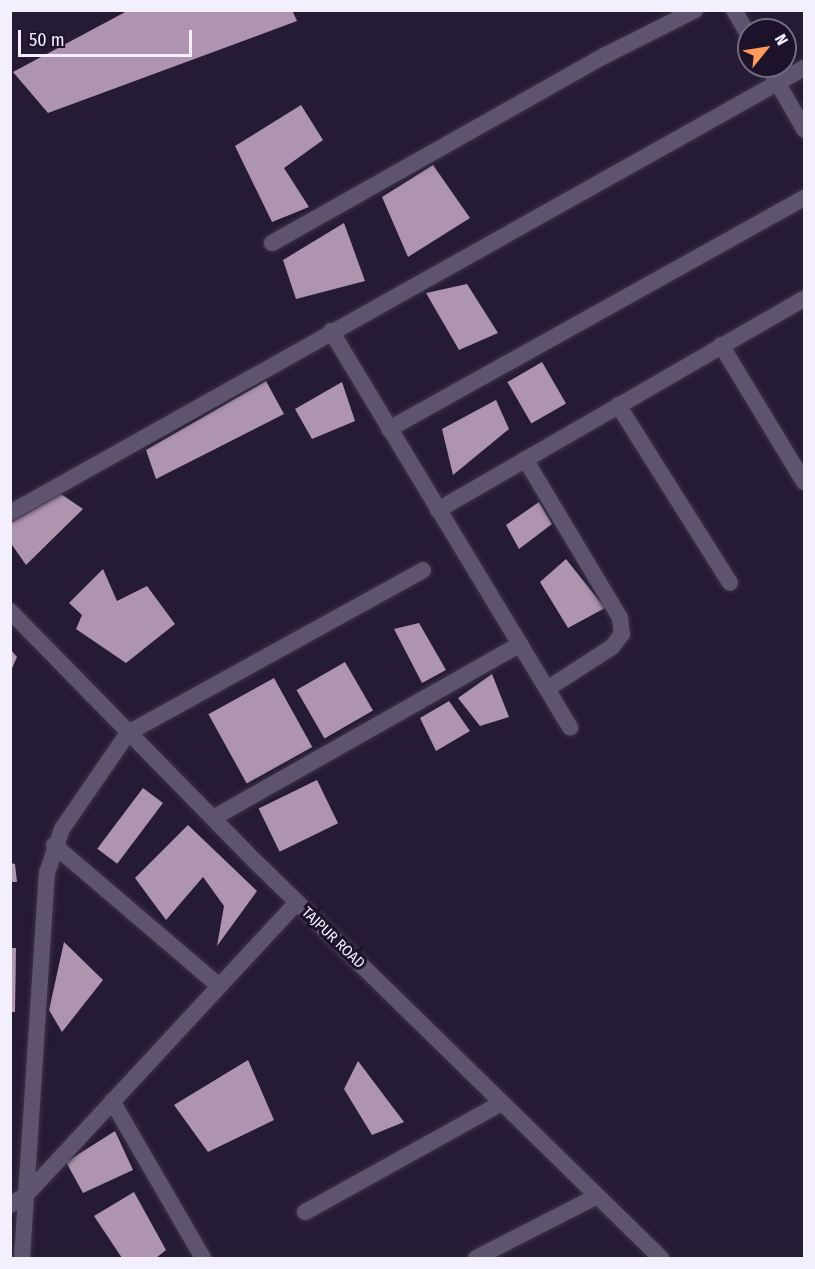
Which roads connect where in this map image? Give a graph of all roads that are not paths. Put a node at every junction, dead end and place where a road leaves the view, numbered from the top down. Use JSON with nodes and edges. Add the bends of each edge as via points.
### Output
{"nodes":[{"id":1,"x":695,"y":10,"type":"edge"},
{"id":2,"x":804,"y":68,"type":"edge"},
{"id":3,"x":775,"y":78,"type":"edge"},
{"id":4,"x":777,"y":81,"type":"junction"},
{"id":5,"x":804,"y":129,"type":"edge"},
{"id":6,"x":804,"y":198,"type":"edge"},
{"id":7,"x":272,"y":243,"type":"dead end"},
{"id":8,"x":804,"y":299,"type":"edge"},
{"id":9,"x":331,"y":331,"type":"junction"},
{"id":10,"x":721,"y":345,"type":"junction"},
{"id":11,"x":618,"y":405,"type":"junction"},
{"id":12,"x":389,"y":429,"type":"junction"},
{"id":13,"x":525,"y":459,"type":"junction"},
{"id":14,"x":804,"y":482,"type":"edge"},
{"id":15,"x":438,"y":510,"type":"junction"},
{"id":16,"x":10,"y":513,"type":"edge"},
{"id":17,"x":423,"y":570,"type":"dead end"},
{"id":18,"x":730,"y":583,"type":"dead end"},
{"id":19,"x":10,"y":611,"type":"edge"},
{"id":20,"x":520,"y":644,"type":"junction"},
{"id":21,"x":547,"y":689,"type":"junction"},
{"id":22,"x":570,"y":727,"type":"dead end"},
{"id":23,"x":128,"y":733,"type":"junction"},
{"id":24,"x":213,"y":818,"type":"junction"},
{"id":25,"x":54,"y":845,"type":"junction"},
{"id":26,"x":297,"y":902,"type":"junction"},
{"id":27,"x":219,"y":986,"type":"junction"},
{"id":28,"x":112,"y":1101,"type":"junction"},
{"id":29,"x":502,"y":1103,"type":"junction"},
{"id":30,"x":26,"y":1195,"type":"junction"},
{"id":31,"x":597,"y":1196,"type":"junction"},
{"id":32,"x":10,"y":1205,"type":"edge"},
{"id":33,"x":305,"y":1212,"type":"dead end"},
{"id":34,"x":23,"y":1257,"type":"edge"},
{"id":35,"x":203,"y":1258,"type":"edge"},
{"id":36,"x":476,"y":1258,"type":"edge"},
{"id":37,"x":661,"y":1258,"type":"edge"}],
"edges":[{"from":1,"to":7,"type":"street","via":[[606,55]]},
{"from":2,"to":4,"type":"street"},
{"from":3,"to":4,"type":"street"},
{"from":4,"to":5,"type":"street"},
{"from":4,"to":9,"type":"street"},
{"from":6,"to":12,"type":"street"},
{"from":8,"to":10,"type":"street"},
{"from":9,"to":12,"type":"street"},
{"from":9,"to":16,"type":"street"},
{"from":10,"to":11,"type":"street"},
{"from":10,"to":14,"type":"street"},
{"from":11,"to":13,"type":"street"},
{"from":11,"to":18,"type":"street"},
{"from":12,"to":15,"type":"street"},
{"from":13,"to":15,"type":"street"},
{"from":13,"to":21,"type":"street","via":[[620,618],[622,634],[612,647]]},
{"from":15,"to":20,"type":"street"},
{"from":17,"to":23,"type":"street"},
{"from":19,"to":23,"type":"street","name":"TAJPUR ROAD"},
{"from":20,"to":21,"type":"street"},
{"from":20,"to":24,"type":"street"},
{"from":21,"to":22,"type":"street"},
{"from":23,"to":24,"type":"street","name":"TAJPUR ROAD"},
{"from":23,"to":25,"type":"street"},
{"from":24,"to":26,"type":"street","name":"TAJPUR ROAD"},
{"from":25,"to":27,"type":"street"},
{"from":25,"to":30,"type":"street","via":[[47,873]]},
{"from":26,"to":27,"type":"street"},
{"from":26,"to":29,"type":"street","name":"TAJPUR ROAD"},
{"from":27,"to":28,"type":"street"},
{"from":28,"to":30,"type":"street"},
{"from":28,"to":35,"type":"street"},
{"from":29,"to":31,"type":"street","name":"TAJPUR ROAD"},
{"from":29,"to":33,"type":"street"},
{"from":30,"to":32,"type":"street"},
{"from":30,"to":34,"type":"street"},
{"from":31,"to":36,"type":"street"},
{"from":31,"to":37,"type":"street","name":"TAJPUR ROAD"}]}
